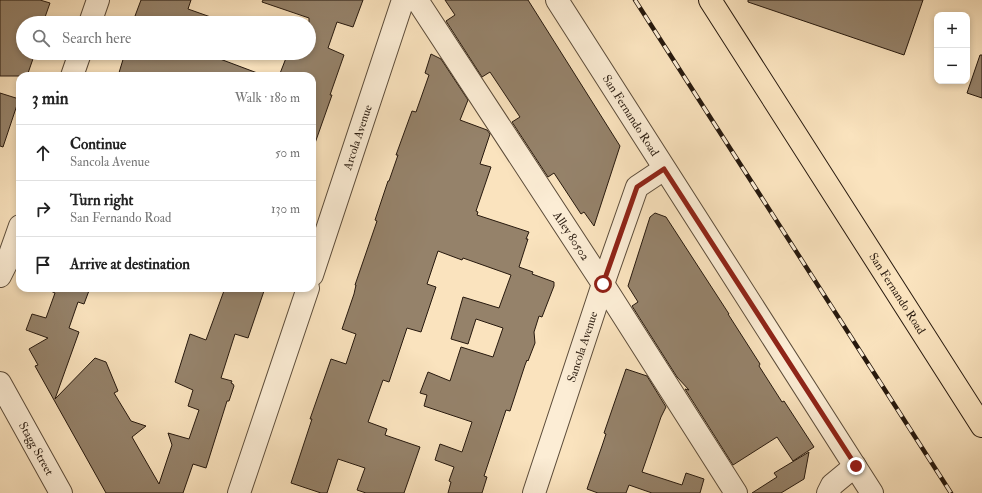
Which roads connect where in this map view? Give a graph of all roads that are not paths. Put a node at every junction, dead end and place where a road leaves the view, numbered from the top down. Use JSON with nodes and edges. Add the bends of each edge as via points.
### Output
{"nodes":[{"id":1,"x":98,"y":0,"type":"edge"},
{"id":2,"x":403,"y":0,"type":"edge"},
{"id":3,"x":417,"y":0,"type":"edge"},
{"id":4,"x":557,"y":0,"type":"edge"},
{"id":5,"x":710,"y":0,"type":"edge"},
{"id":6,"x":92,"y":16,"type":"edge"},
{"id":7,"x":78,"y":60,"type":"edge"},
{"id":8,"x":73,"y":72,"type":"edge"},
{"id":9,"x":664,"y":169,"type":"junction"},
{"id":10,"x":16,"y":237,"type":"edge"},
{"id":11,"x":316,"y":263,"type":"edge"},
{"id":12,"x":0,"y":276,"type":"edge"},
{"id":13,"x":603,"y":284,"type":"junction"},
{"id":14,"x":307,"y":292,"type":"edge"},
{"id":15,"x":0,"y":384,"type":"edge"},
{"id":16,"x":982,"y":426,"type":"edge"},
{"id":17,"x":856,"y":466,"type":"junction"},
{"id":18,"x":61,"y":493,"type":"edge"},
{"id":19,"x":240,"y":493,"type":"edge"},
{"id":20,"x":534,"y":493,"type":"edge"},
{"id":21,"x":736,"y":493,"type":"edge"},
{"id":22,"x":828,"y":493,"type":"edge"},
{"id":23,"x":872,"y":493,"type":"edge"}],
"edges":[{"from":1,"to":6,"type":"street"},
{"from":2,"to":11,"type":"street","name":"Arcola Avenue"},
{"from":3,"to":13,"type":"street","name":"Alley 80502"},
{"from":4,"to":9,"type":"street","name":"San Fernando Road"},
{"from":5,"to":16,"type":"main road","name":"San Fernando Road"},
{"from":7,"to":8,"type":"street"},
{"from":9,"to":13,"type":"street","name":"Sancola Avenue","via":[[637,187]]},
{"from":9,"to":17,"type":"street","name":"San Fernando Road"},
{"from":10,"to":12,"type":"street"},
{"from":13,"to":20,"type":"street","name":"Sancola Avenue"},
{"from":13,"to":21,"type":"street","name":"Alley 80502"},
{"from":14,"to":19,"type":"street"},
{"from":15,"to":18,"type":"street","name":"Stagg Street"},
{"from":17,"to":22,"type":"street","via":[[832,485]]},
{"from":17,"to":23,"type":"street","name":"San Fernando Road"}]}
